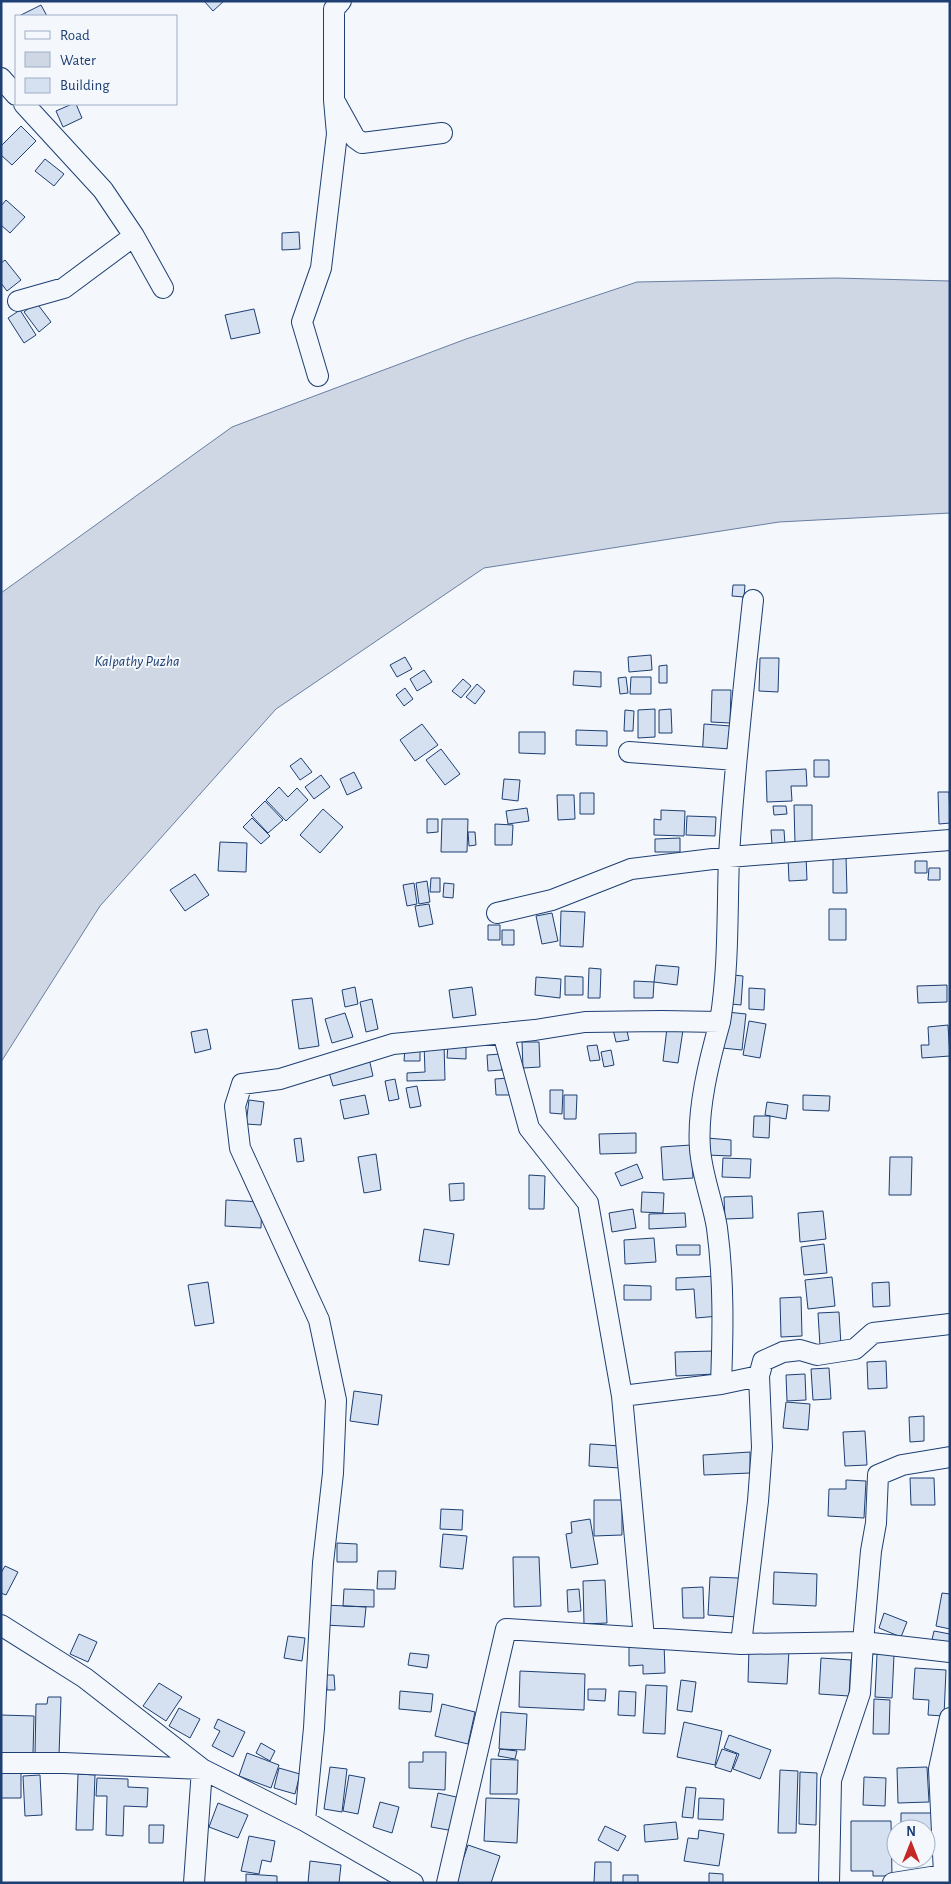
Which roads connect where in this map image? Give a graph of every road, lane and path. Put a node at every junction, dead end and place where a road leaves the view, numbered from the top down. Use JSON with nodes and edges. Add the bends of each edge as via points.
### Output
{"nodes":[{"id":1,"x":341,"y":1,"type":"edge"},
{"id":2,"x":1,"y":78,"type":"edge"},
{"id":3,"x":15,"y":94,"type":"edge"},
{"id":4,"x":334,"y":100,"type":"junction"},
{"id":5,"x":25,"y":105,"type":"edge"},
{"id":6,"x":442,"y":133,"type":"dead end"},
{"id":7,"x":134,"y":236,"type":"junction"},
{"id":8,"x":163,"y":288,"type":"dead end"},
{"id":9,"x":18,"y":301,"type":"dead end"},
{"id":10,"x":318,"y":376,"type":"dead end"},
{"id":11,"x":753,"y":600,"type":"dead end"},
{"id":12,"x":629,"y":752,"type":"dead end"},
{"id":13,"x":736,"y":760,"type":"junction"},
{"id":14,"x":950,"y":840,"type":"edge"},
{"id":15,"x":729,"y":857,"type":"junction"},
{"id":16,"x":497,"y":913,"type":"dead end"},
{"id":17,"x":720,"y":1022,"type":"junction"},
{"id":18,"x":503,"y":1033,"type":"junction"},
{"id":19,"x":950,"y":1324,"type":"edge"},
{"id":20,"x":759,"y":1376,"type":"junction"},
{"id":21,"x":721,"y":1384,"type":"junction"},
{"id":22,"x":622,"y":1396,"type":"junction"},
{"id":23,"x":950,"y":1457,"type":"edge"},
{"id":24,"x":1,"y":1625,"type":"edge"},
{"id":25,"x":644,"y":1638,"type":"junction"},
{"id":26,"x":863,"y":1642,"type":"junction"},
{"id":27,"x":741,"y":1644,"type":"junction"},
{"id":28,"x":950,"y":1652,"type":"edge"},
{"id":29,"x":950,"y":1718,"type":"edge"},
{"id":30,"x":1,"y":1763,"type":"edge"},
{"id":31,"x":202,"y":1769,"type":"junction"},
{"id":32,"x":305,"y":1821,"type":"junction"},
{"id":33,"x":947,"y":1874,"type":"edge"},
{"id":34,"x":194,"y":1883,"type":"edge"},
{"id":35,"x":413,"y":1883,"type":"edge"},
{"id":36,"x":447,"y":1883,"type":"edge"},
{"id":37,"x":829,"y":1883,"type":"edge"},
{"id":38,"x":893,"y":1883,"type":"edge"}],
"edges":[{"from":1,"to":4,"type":"street","via":[[334,9]]},
{"from":2,"to":3,"type":"street"},
{"from":4,"to":6,"type":"street","via":[[354,138],[362,143]]},
{"from":4,"to":10,"type":"street","via":[[337,134],[321,268],[302,322]]},
{"from":5,"to":7,"type":"street","via":[[103,190]]},
{"from":7,"to":8,"type":"street"},
{"from":7,"to":9,"type":"street","via":[[64,288]]},
{"from":11,"to":13,"type":"street"},
{"from":12,"to":13,"type":"street"},
{"from":13,"to":15,"type":"street"},
{"from":14,"to":15,"type":"street"},
{"from":15,"to":16,"type":"street","via":[[631,869],[552,900]]},
{"from":15,"to":17,"type":"street","via":[[725,990]]},
{"from":17,"to":18,"type":"street","via":[[585,1022]]},
{"from":17,"to":21,"type":"street","via":[[702,1099],[700,1150],[717,1237],[724,1321]]},
{"from":18,"to":22,"type":"street","via":[[528,1128],[588,1202]]},
{"from":18,"to":32,"type":"street","via":[[393,1044],[280,1079],[242,1084],[235,1106],[240,1148],[319,1320],[336,1400]]},
{"from":19,"to":20,"type":"street","via":[[873,1333],[855,1349],[818,1356],[800,1350],[783,1352],[763,1361]]},
{"from":20,"to":21,"type":"street"},
{"from":20,"to":27,"type":"street","via":[[762,1446]]},
{"from":21,"to":22,"type":"street"},
{"from":22,"to":25,"type":"street"},
{"from":23,"to":26,"type":"street","via":[[902,1465],[878,1475]]},
{"from":24,"to":31,"type":"street","via":[[86,1678]]},
{"from":25,"to":27,"type":"street"},
{"from":25,"to":36,"type":"street","via":[[506,1629]]},
{"from":26,"to":27,"type":"street"},
{"from":26,"to":28,"type":"street"},
{"from":26,"to":37,"type":"street","via":[[860,1693],[831,1780]]},
{"from":29,"to":33,"type":"street","via":[[939,1769]]},
{"from":30,"to":31,"type":"street"},
{"from":31,"to":32,"type":"street"},
{"from":31,"to":34,"type":"street"},
{"from":32,"to":35,"type":"street"},
{"from":33,"to":38,"type":"street"}]}
